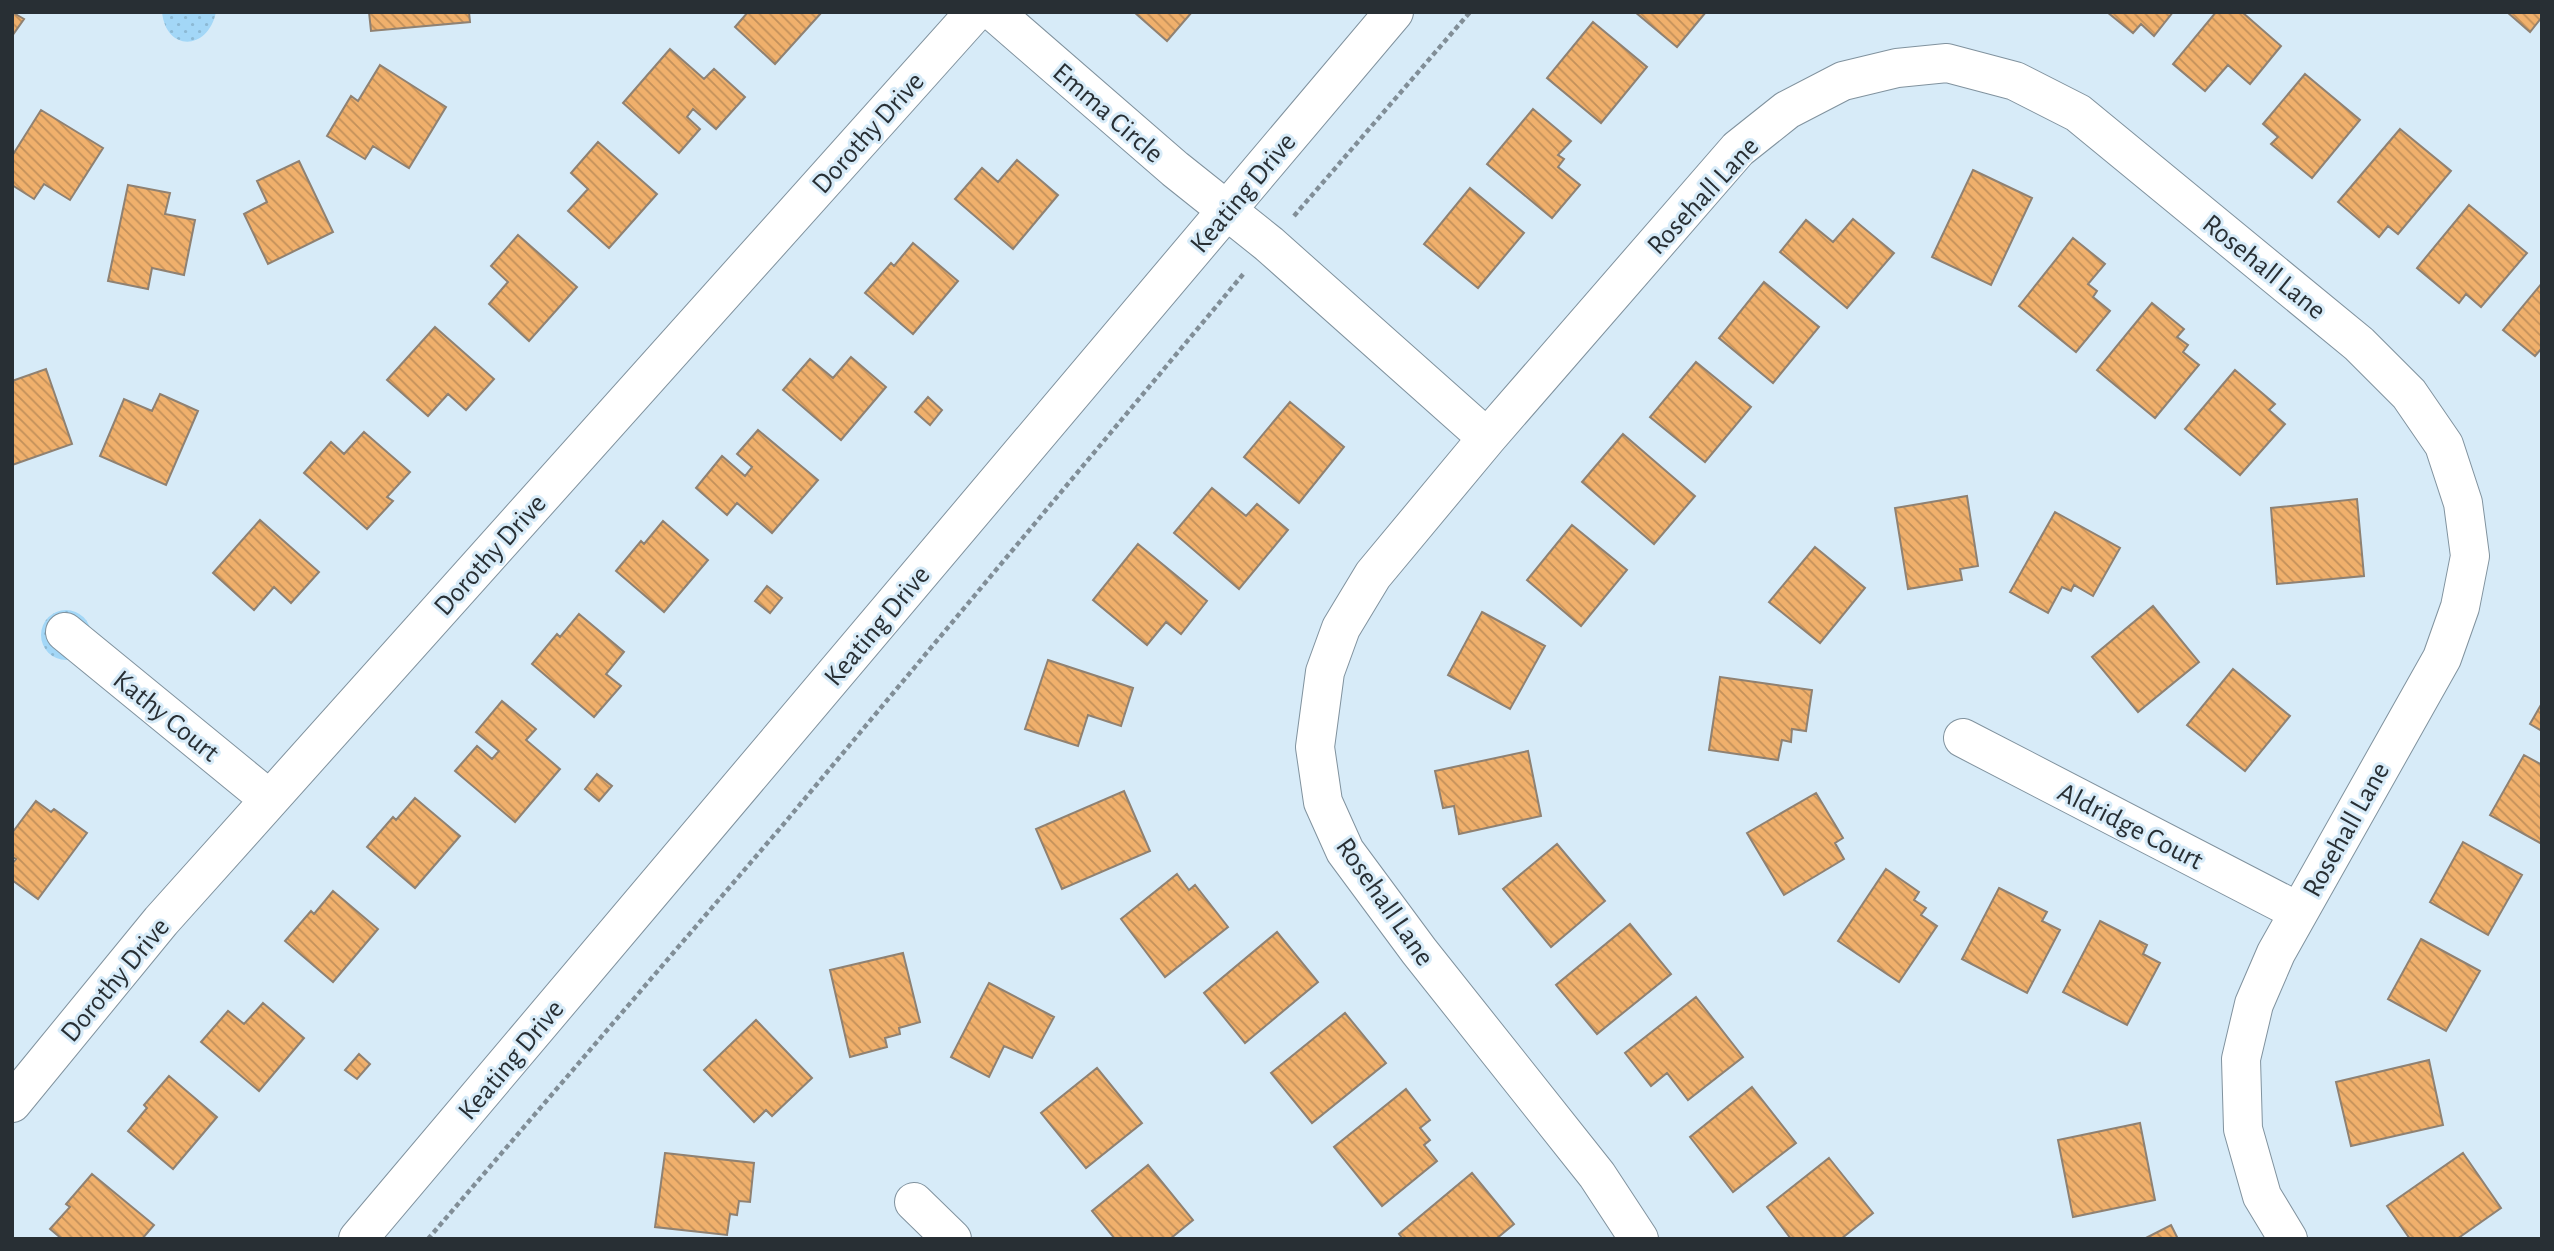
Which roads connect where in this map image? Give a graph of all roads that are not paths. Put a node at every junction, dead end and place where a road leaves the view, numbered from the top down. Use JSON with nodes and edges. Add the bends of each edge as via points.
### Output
{"nodes":[{"id":1,"x":975,"y":12,"type":"edge"},
{"id":2,"x":994,"y":12,"type":"edge"},
{"id":3,"x":1394,"y":12,"type":"edge"},
{"id":4,"x":1226,"y":211,"type":"junction"},
{"id":5,"x":1487,"y":438,"type":"junction"},
{"id":6,"x":65,"y":632,"type":"dead end"},
{"id":7,"x":1963,"y":738,"type":"dead end"},
{"id":8,"x":269,"y":799,"type":"junction"},
{"id":9,"x":2298,"y":912,"type":"junction"},
{"id":10,"x":12,"y":1103,"type":"edge"},
{"id":11,"x":914,"y":1202,"type":"dead end"},
{"id":12,"x":358,"y":1239,"type":"edge"},
{"id":13,"x":952,"y":1239,"type":"edge"},
{"id":14,"x":1639,"y":1239,"type":"edge"},
{"id":15,"x":2288,"y":1239,"type":"edge"}],
"edges":[{"from":1,"to":8,"type":"street","name":"Dorothy Drive"},
{"from":2,"to":4,"type":"street","name":"Emma Circle"},
{"from":3,"to":4,"type":"street","name":"Keating Drive"},
{"from":4,"to":5,"type":"street","name":"Emma Circle"},
{"from":4,"to":12,"type":"street","name":"Keating Drive"},
{"from":5,"to":9,"type":"street","name":"Rosehall Lane","via":[[1738,149],[1787,110],[1843,81],[1897,68],[1947,63],[2015,81],[2078,113],[2359,344],[2409,394],[2444,445],[2463,503],[2470,556],[2460,607],[2442,657]]},
{"from":5,"to":14,"type":"street","name":"Rosehall Lane","via":[[1373,575],[1342,628],[1325,672],[1315,747],[1323,802],[1345,850],[1597,1175]]},
{"from":6,"to":8,"type":"street","name":"Kathy Court"},
{"from":7,"to":9,"type":"street","name":"Aldridge Court"},
{"from":8,"to":10,"type":"street","name":"Dorothy Drive"},
{"from":9,"to":15,"type":"street","name":"Rosehall Lane","via":[[2254,1004],[2241,1059],[2243,1129],[2262,1196]]},
{"from":11,"to":13,"type":"street"}]}
